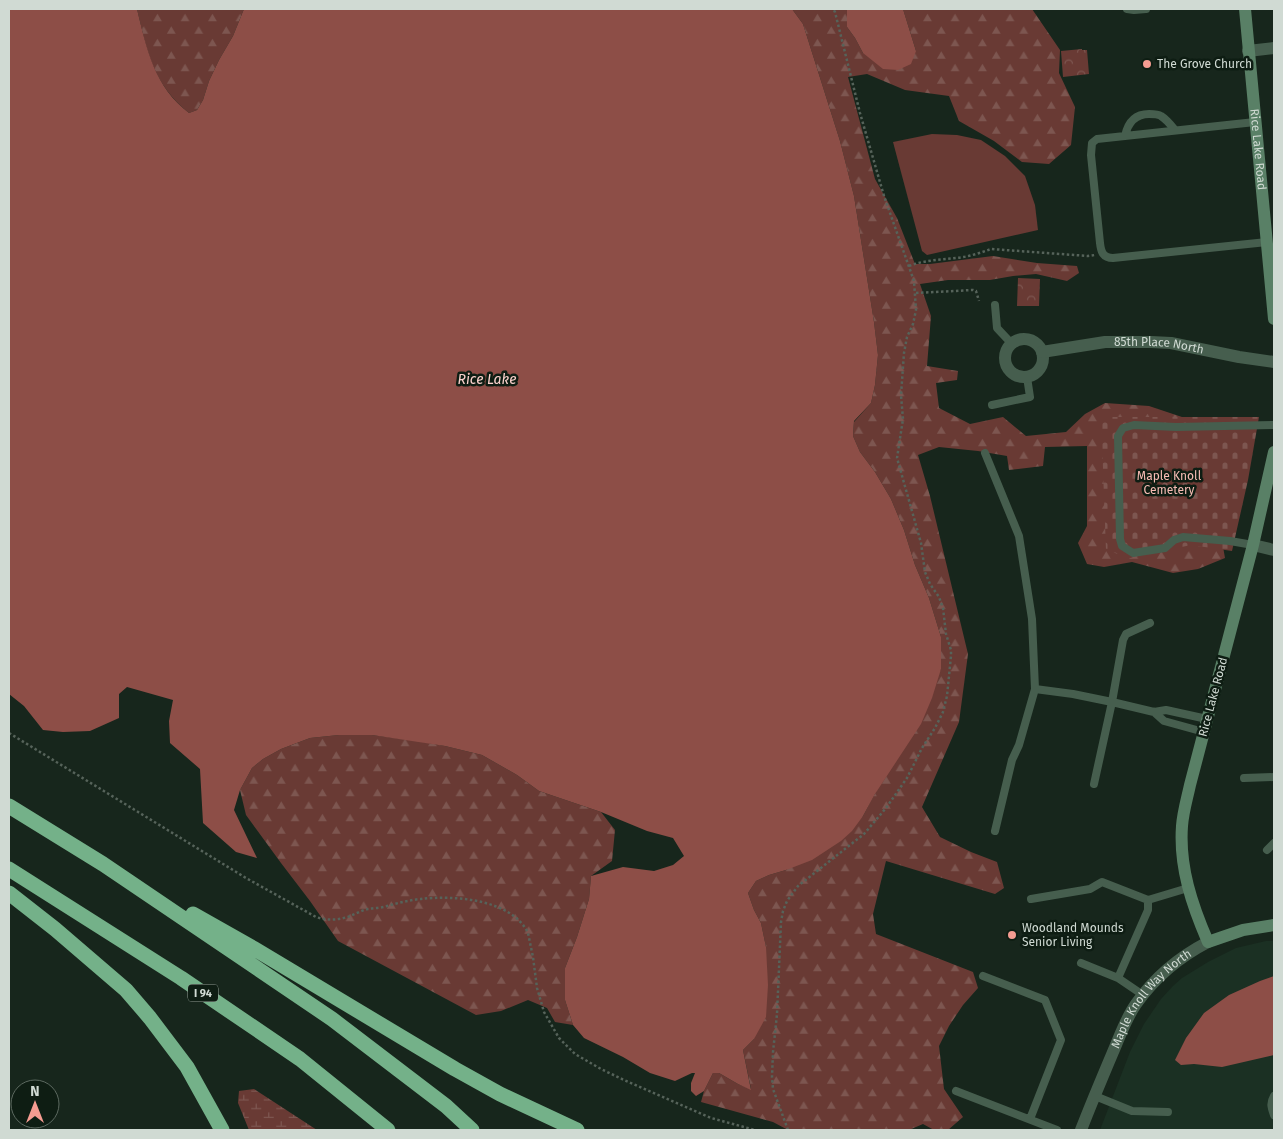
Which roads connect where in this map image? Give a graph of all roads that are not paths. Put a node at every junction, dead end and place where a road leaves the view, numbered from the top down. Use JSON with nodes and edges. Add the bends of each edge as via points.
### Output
{"nodes":[{"id":1,"x":1127,"y":9,"type":"edge"},
{"id":2,"x":1146,"y":9,"type":"edge"},
{"id":3,"x":1245,"y":9,"type":"edge"},
{"id":4,"x":1274,"y":48,"type":"edge"},
{"id":5,"x":1248,"y":50,"type":"junction"},
{"id":6,"x":1256,"y":122,"type":"junction"},
{"id":7,"x":1175,"y":130,"type":"junction"},
{"id":8,"x":1125,"y":136,"type":"junction"},
{"id":9,"x":1267,"y":242,"type":"junction"},
{"id":10,"x":995,"y":305,"type":"dead end"},
{"id":11,"x":1274,"y":319,"type":"edge"},
{"id":12,"x":1012,"y":344,"type":"junction"},
{"id":13,"x":1042,"y":352,"type":"junction"},
{"id":14,"x":1274,"y":362,"type":"edge"},
{"id":15,"x":1027,"y":377,"type":"junction"},
{"id":16,"x":992,"y":405,"type":"dead end"},
{"id":17,"x":1274,"y":425,"type":"edge"},
{"id":18,"x":1274,"y":452,"type":"edge"},
{"id":19,"x":984,"y":453,"type":"dead end"},
{"id":20,"x":1252,"y":545,"type":"junction"},
{"id":21,"x":1274,"y":550,"type":"edge"},
{"id":22,"x":1150,"y":623,"type":"dead end"},
{"id":23,"x":1035,"y":689,"type":"junction"},
{"id":24,"x":1112,"y":702,"type":"junction"},
{"id":25,"x":1154,"y":712,"type":"junction"},
{"id":26,"x":1207,"y":718,"type":"junction"},
{"id":27,"x":1204,"y":732,"type":"junction"},
{"id":28,"x":1274,"y":777,"type":"edge"},
{"id":29,"x":1244,"y":778,"type":"dead end"},
{"id":30,"x":1094,"y":784,"type":"dead end"},
{"id":31,"x":9,"y":806,"type":"edge"},
{"id":32,"x":995,"y":832,"type":"dead end"},
{"id":33,"x":1274,"y":843,"type":"edge"},
{"id":34,"x":1267,"y":850,"type":"dead end"},
{"id":35,"x":103,"y":864,"type":"junction"},
{"id":36,"x":9,"y":869,"type":"edge"},
{"id":37,"x":1188,"y":888,"type":"junction"},
{"id":38,"x":9,"y":893,"type":"edge"},
{"id":39,"x":1031,"y":898,"type":"dead end"},
{"id":40,"x":1148,"y":900,"type":"junction"},
{"id":41,"x":1274,"y":925,"type":"edge"},
{"id":42,"x":1208,"y":942,"type":"junction"},
{"id":43,"x":1081,"y":963,"type":"dead end"},
{"id":44,"x":983,"y":976,"type":"dead end"},
{"id":45,"x":1118,"y":978,"type":"junction"},
{"id":46,"x":1143,"y":995,"type":"junction"},
{"id":47,"x":956,"y":1091,"type":"dead end"},
{"id":48,"x":1095,"y":1096,"type":"junction"},
{"id":49,"x":1274,"y":1096,"type":"edge"},
{"id":50,"x":1168,"y":1112,"type":"dead end"},
{"id":51,"x":1274,"y":1114,"type":"edge"},
{"id":52,"x":1030,"y":1119,"type":"junction"},
{"id":53,"x":222,"y":1130,"type":"edge"},
{"id":54,"x":388,"y":1130,"type":"edge"},
{"id":55,"x":472,"y":1130,"type":"edge"},
{"id":56,"x":577,"y":1130,"type":"edge"},
{"id":57,"x":1057,"y":1130,"type":"edge"},
{"id":58,"x":1081,"y":1130,"type":"edge"}],
"edges":[{"from":1,"to":2,"type":"lane"},
{"from":3,"to":5,"type":"street","name":"Rice Lake Road"},
{"from":4,"to":5,"type":"street"},
{"from":5,"to":6,"type":"street","name":"Rice Lake Road"},
{"from":6,"to":7,"type":"lane"},
{"from":6,"to":9,"type":"street","name":"Rice Lake Road"},
{"from":7,"to":8,"type":"lane"},
{"from":7,"to":8,"type":"lane","via":[[1160,115],[1140,115],[1129,124]]},
{"from":8,"to":9,"type":"lane","via":[[1097,138],[1091,146],[1103,254],[1109,258]]},
{"from":9,"to":11,"type":"street","name":"Rice Lake Road"},
{"from":10,"to":12,"type":"lane","via":[[997,328]]},
{"from":12,"to":13,"type":"street","via":[[1021,339],[1028,340],[1039,346]]},
{"from":12,"to":15,"type":"street","via":[[1006,351],[1006,364],[1013,374]]},
{"from":13,"to":14,"type":"street","name":"85th Place North","via":[[1104,342],[1151,342]]},
{"from":13,"to":15,"type":"street","via":[[1040,369]]},
{"from":15,"to":16,"type":"lane","via":[[1030,397]]},
{"from":17,"to":20,"type":"lane","via":[[1134,425],[1123,428],[1118,436],[1122,546],[1133,553],[1165,548],[1183,537]]},
{"from":18,"to":20,"type":"street","name":"Rice Lake Road"},
{"from":19,"to":23,"type":"lane","via":[[1019,536],[1032,619]]},
{"from":20,"to":21,"type":"street"},
{"from":20,"to":26,"type":"street","name":"Rice Lake Road"},
{"from":22,"to":24,"type":"lane","via":[[1126,634],[1123,640]]},
{"from":23,"to":24,"type":"lane"},
{"from":23,"to":32,"type":"lane","via":[[1012,760]]},
{"from":24,"to":25,"type":"lane"},
{"from":24,"to":30,"type":"lane"},
{"from":25,"to":26,"type":"lane","via":[[1166,710]]},
{"from":25,"to":27,"type":"lane","via":[[1164,721]]},
{"from":26,"to":27,"type":"street","name":"Rice Lake Road"},
{"from":27,"to":37,"type":"street","name":"Rice Lake Road","via":[[1182,827]]},
{"from":28,"to":29,"type":"lane"},
{"from":31,"to":35,"type":"highway"},
{"from":33,"to":34,"type":"lane"},
{"from":35,"to":55,"type":"highway","via":[[332,1019],[446,1106]]},
{"from":35,"to":56,"type":"highway","via":[[253,948],[455,1069]]},
{"from":36,"to":54,"type":"highway","number":"I 94","via":[[173,972],[300,1059]]},
{"from":37,"to":40,"type":"lane"},
{"from":37,"to":42,"type":"street","name":"Rice Lake Road"},
{"from":38,"to":53,"type":"highway","via":[[126,990],[188,1067]]},
{"from":39,"to":40,"type":"lane","via":[[1090,890],[1102,882]]},
{"from":40,"to":45,"type":"lane","via":[[1148,910]]},
{"from":41,"to":42,"type":"street","name":"Maple Knoll Way North","via":[[1243,930]]},
{"from":42,"to":46,"type":"street","name":"Maple Knoll Way North","via":[[1172,964]]},
{"from":43,"to":45,"type":"lane"},
{"from":44,"to":52,"type":"lane","via":[[1045,1000],[1061,1040]]},
{"from":45,"to":46,"type":"lane"},
{"from":46,"to":48,"type":"street","name":"Maple Knoll Way North","via":[[1124,1025]]},
{"from":47,"to":52,"type":"lane"},
{"from":48,"to":50,"type":"lane","via":[[1132,1111]]},
{"from":48,"to":58,"type":"street","name":"Maple Knoll Way North"},
{"from":49,"to":51,"type":"lane","via":[[1271,1103]]},
{"from":52,"to":57,"type":"lane"}]}
